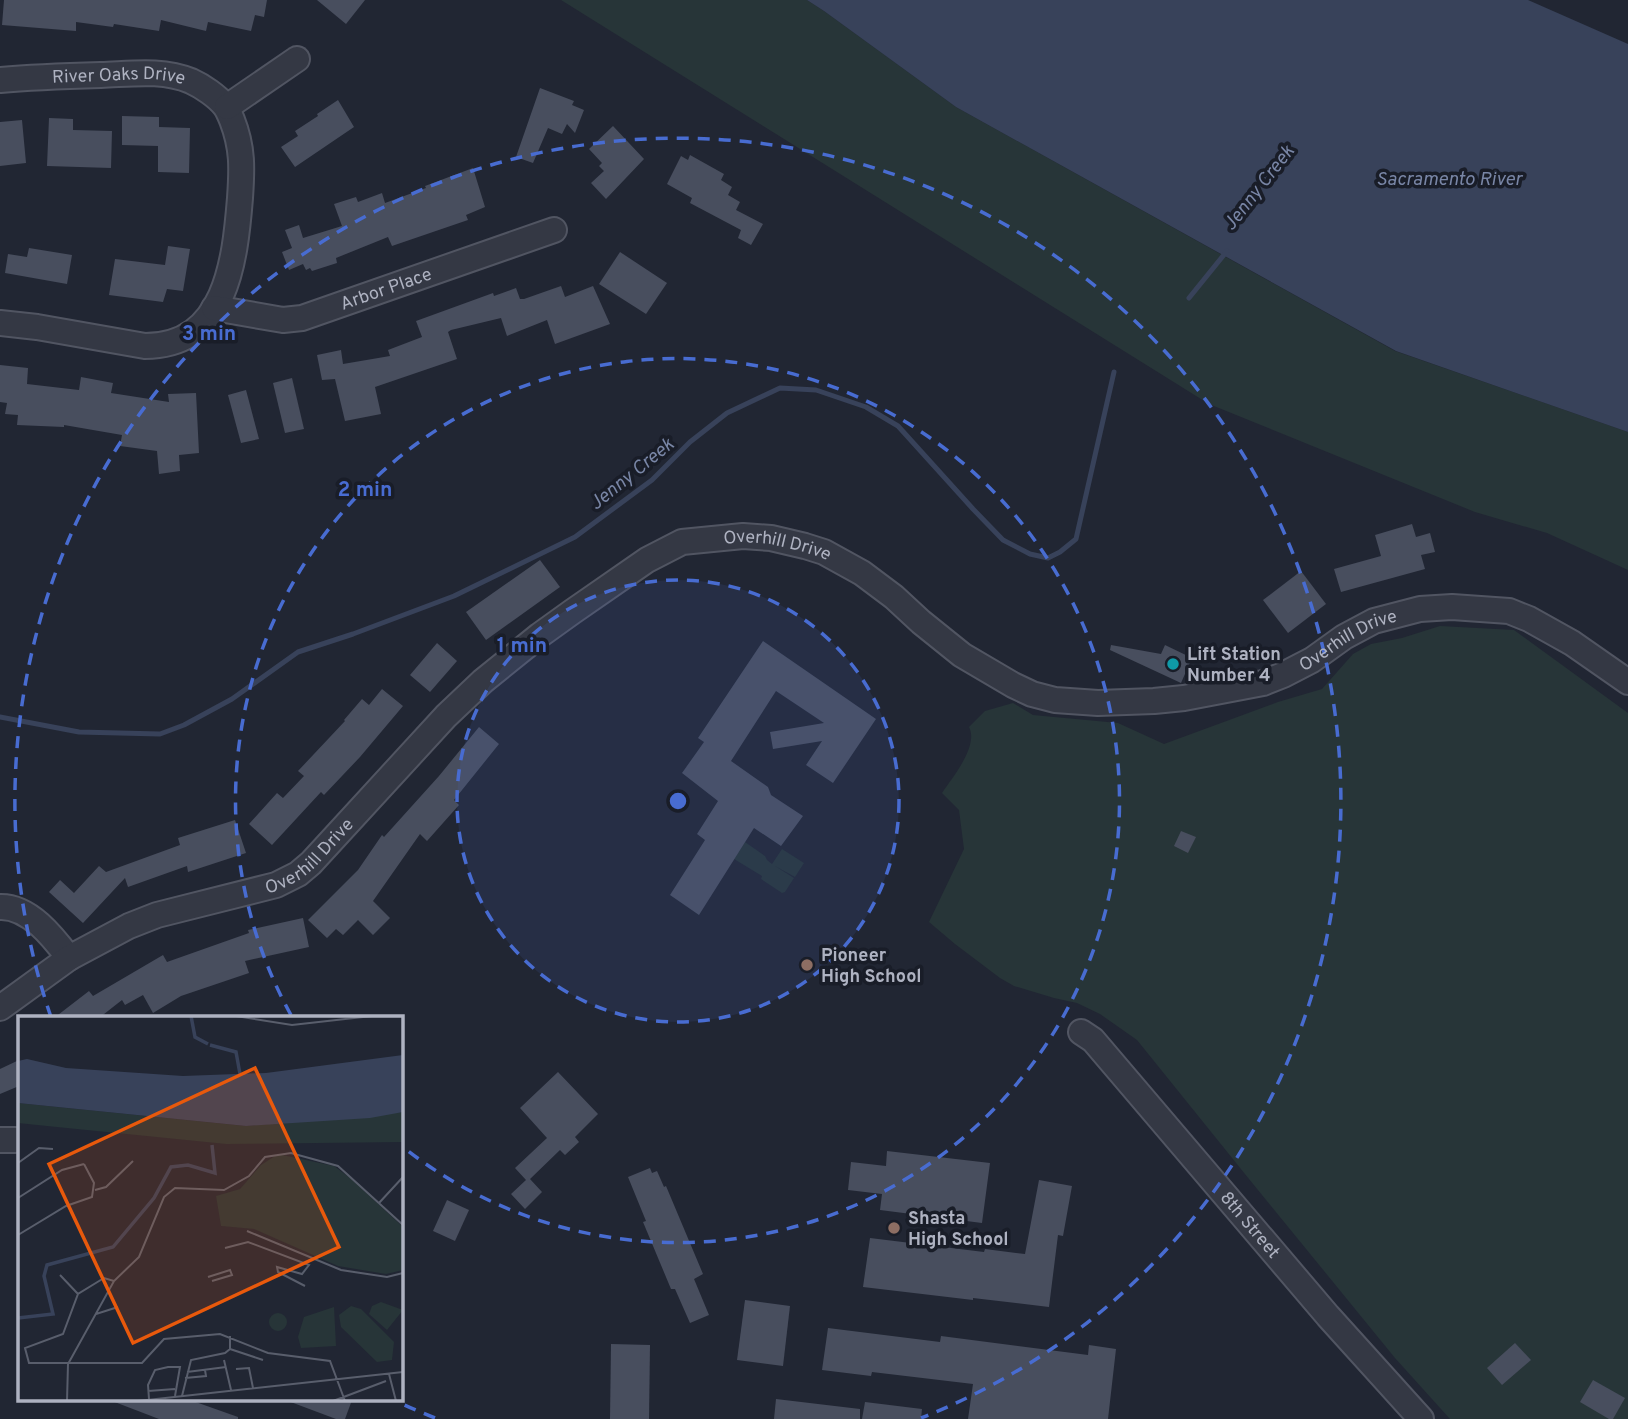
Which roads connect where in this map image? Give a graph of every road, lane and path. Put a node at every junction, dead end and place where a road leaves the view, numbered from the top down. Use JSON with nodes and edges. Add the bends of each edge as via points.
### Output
{"nodes":[{"id":1,"x":297,"y":59,"type":"dead end"},
{"id":2,"x":0,"y":80,"type":"edge"},
{"id":3,"x":227,"y":107,"type":"junction"},
{"id":4,"x":554,"y":230,"type":"dead end"},
{"id":5,"x":214,"y":308,"type":"junction"},
{"id":6,"x":0,"y":323,"type":"edge"},
{"id":7,"x":1628,"y":682,"type":"edge"},
{"id":8,"x":0,"y":907,"type":"edge"},
{"id":9,"x":69,"y":958,"type":"junction"},
{"id":10,"x":0,"y":1008,"type":"edge"},
{"id":11,"x":1081,"y":1032,"type":"dead end"},
{"id":12,"x":1421,"y":1419,"type":"edge"}],
"edges":[{"from":1,"to":3,"type":"street"},
{"from":2,"to":3,"type":"street","name":"River Oaks Drive","via":[[167,74],[193,82]]},
{"from":3,"to":5,"type":"street","via":[[239,137],[242,163],[233,261]]},
{"from":4,"to":5,"type":"street","name":"Arbor Place","via":[[302,318],[283,320]]},
{"from":5,"to":6,"type":"street","via":[[189,334],[158,346]]},
{"from":7,"to":9,"type":"street","name":"Overhill Drive","via":[[1529,619],[1508,611],[1452,607],[1420,609],[1374,621],[1312,660],[1263,683],[1154,701],[1055,700],[1032,694],[974,662],[862,573],[824,552],[743,536],[682,542],[647,560],[584,604],[483,681],[298,874],[262,889],[143,920]]},
{"from":8,"to":9,"type":"street","via":[[10,907],[36,921]]},
{"from":9,"to":10,"type":"street","name":"Overhill Drive"},
{"from":11,"to":12,"type":"street","name":"8th Street","via":[[1093,1040],[1328,1317]]}]}
